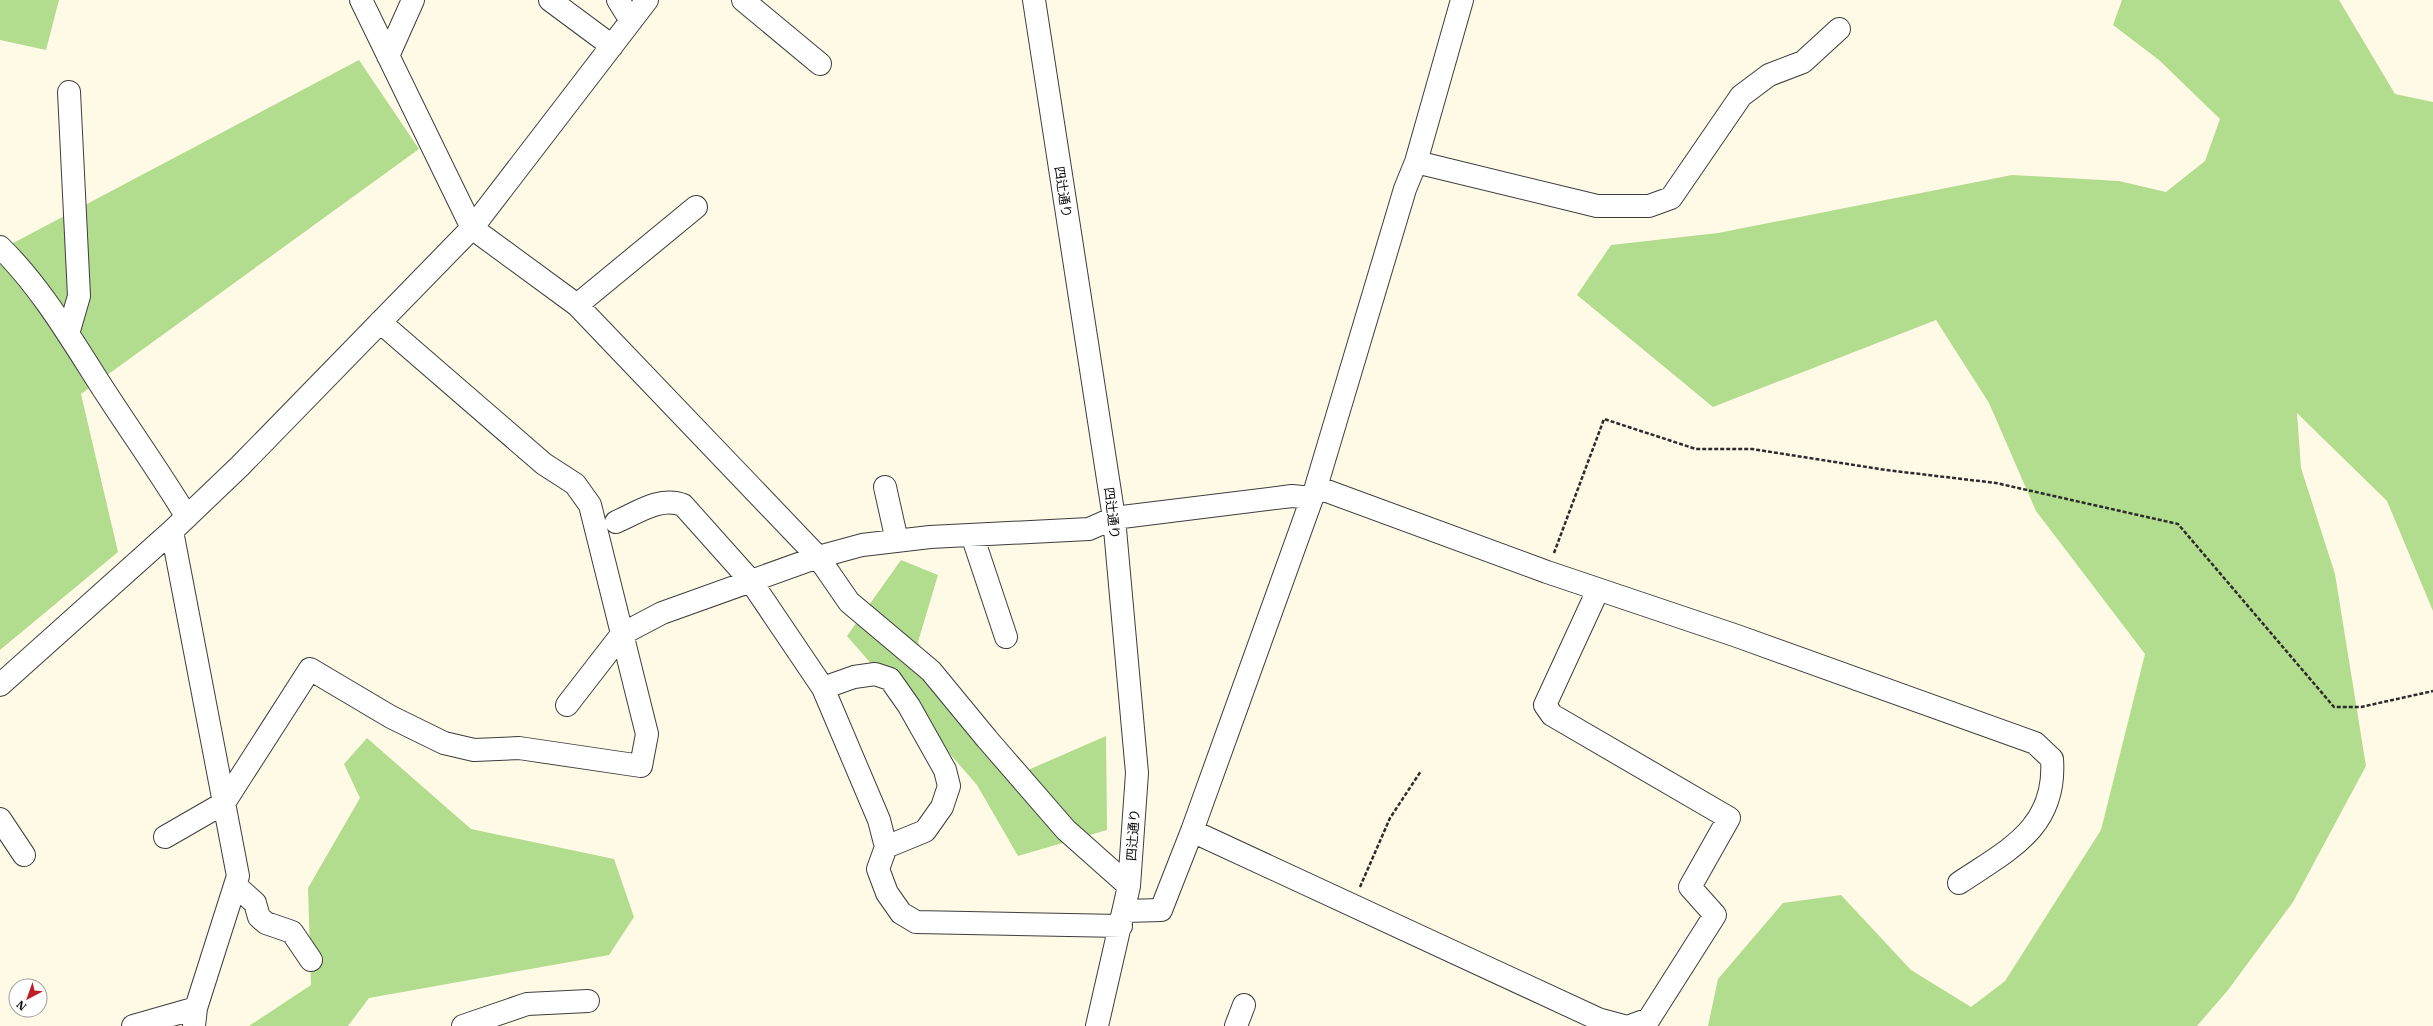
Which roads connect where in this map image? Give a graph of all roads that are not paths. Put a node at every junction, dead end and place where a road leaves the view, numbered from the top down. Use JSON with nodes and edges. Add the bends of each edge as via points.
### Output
{"nodes":[{"id":1,"x":361,"y":0,"type":"edge"},
{"id":2,"x":413,"y":0,"type":"edge"},
{"id":3,"x":550,"y":0,"type":"edge"},
{"id":4,"x":618,"y":0,"type":"edge"},
{"id":5,"x":647,"y":0,"type":"edge"},
{"id":6,"x":743,"y":0,"type":"edge"},
{"id":7,"x":1034,"y":0,"type":"edge"},
{"id":8,"x":1462,"y":0,"type":"edge"},
{"id":9,"x":631,"y":21,"type":"junction"},
{"id":10,"x":1839,"y":28,"type":"dead end"},
{"id":11,"x":612,"y":46,"type":"junction"},
{"id":12,"x":388,"y":56,"type":"junction"},
{"id":13,"x":820,"y":64,"type":"dead end"},
{"id":14,"x":69,"y":92,"type":"dead end"},
{"id":15,"x":1416,"y":162,"type":"junction"},
{"id":16,"x":696,"y":206,"type":"dead end"},
{"id":17,"x":472,"y":228,"type":"junction"},
{"id":18,"x":0,"y":247,"type":"edge"},
{"id":19,"x":577,"y":306,"type":"junction"},
{"id":20,"x":380,"y":322,"type":"junction"},
{"id":21,"x":68,"y":334,"type":"junction"},
{"id":22,"x":885,"y":487,"type":"dead end"},
{"id":23,"x":1314,"y":493,"type":"junction"},
{"id":24,"x":1114,"y":518,"type":"junction"},
{"id":25,"x":616,"y":522,"type":"dead end"},
{"id":26,"x":179,"y":524,"type":"junction"},
{"id":27,"x":972,"y":535,"type":"junction"},
{"id":28,"x":897,"y":541,"type":"junction"},
{"id":29,"x":818,"y":557,"type":"junction"},
{"id":30,"x":750,"y":580,"type":"junction"},
{"id":31,"x":1598,"y":590,"type":"junction"},
{"id":32,"x":622,"y":634,"type":"junction"},
{"id":33,"x":1006,"y":637,"type":"dead end"},
{"id":34,"x":0,"y":685,"type":"edge"},
{"id":35,"x":823,"y":688,"type":"junction"},
{"id":36,"x":567,"y":705,"type":"dead end"},
{"id":37,"x":224,"y":803,"type":"junction"},
{"id":38,"x":0,"y":819,"type":"edge"},
{"id":39,"x":1192,"y":831,"type":"junction"},
{"id":40,"x":165,"y":837,"type":"dead end"},
{"id":41,"x":886,"y":848,"type":"junction"},
{"id":42,"x":24,"y":855,"type":"dead end"},
{"id":43,"x":1959,"y":883,"type":"dead end"},
{"id":44,"x":235,"y":885,"type":"junction"},
{"id":45,"x":1129,"y":886,"type":"junction"},
{"id":46,"x":1123,"y":918,"type":"junction"},
{"id":47,"x":311,"y":960,"type":"dead end"},
{"id":48,"x":588,"y":1001,"type":"dead end"},
{"id":49,"x":1244,"y":1005,"type":"dead end"},
{"id":50,"x":195,"y":1017,"type":"edge"},
{"id":51,"x":1600,"y":1023,"type":"edge"},
{"id":52,"x":1634,"y":1025,"type":"edge"},
{"id":53,"x":133,"y":1026,"type":"edge"},
{"id":54,"x":463,"y":1026,"type":"edge"},
{"id":55,"x":1097,"y":1026,"type":"edge"},
{"id":56,"x":1236,"y":1026,"type":"edge"}],
"edges":[{"from":1,"to":12,"type":"street"},
{"from":2,"to":12,"type":"street"},
{"from":3,"to":11,"type":"street"},
{"from":4,"to":9,"type":"street"},
{"from":5,"to":9,"type":"street"},
{"from":6,"to":13,"type":"street"},
{"from":7,"to":24,"type":"street","name":"四辻通り"},
{"from":8,"to":15,"type":"street"},
{"from":9,"to":11,"type":"street"},
{"from":10,"to":15,"type":"street","via":[[1803,62],[1768,75],[1741,96],[1671,198],[1649,206],[1597,206]]},
{"from":11,"to":17,"type":"street"},
{"from":12,"to":17,"type":"street"},
{"from":14,"to":21,"type":"street","via":[[79,296]]},
{"from":15,"to":23,"type":"street","via":[[1404,189]]},
{"from":16,"to":19,"type":"street"},
{"from":17,"to":19,"type":"street"},
{"from":17,"to":20,"type":"street"},
{"from":18,"to":21,"type":"street","via":[[13,260]]},
{"from":19,"to":29,"type":"street"},
{"from":20,"to":26,"type":"street","via":[[240,466]]},
{"from":20,"to":32,"type":"street","via":[[544,464],[575,484],[590,505]]},
{"from":21,"to":26,"type":"street","via":[[153,460]]},
{"from":22,"to":28,"type":"street"},
{"from":23,"to":24,"type":"street"},
{"from":23,"to":31,"type":"street"},
{"from":23,"to":39,"type":"street"},
{"from":24,"to":27,"type":"street","via":[[1089,529]]},
{"from":24,"to":45,"type":"street","name":"四辻通り","via":[[1137,773]]},
{"from":25,"to":30,"type":"street","via":[[662,502],[673,501],[683,505]]},
{"from":26,"to":34,"type":"street"},
{"from":26,"to":37,"type":"street"},
{"from":27,"to":28,"type":"street"},
{"from":27,"to":33,"type":"street"},
{"from":28,"to":29,"type":"street","via":[[862,544]]},
{"from":29,"to":30,"type":"street"},
{"from":29,"to":45,"type":"street","via":[[849,602],[931,671],[1066,830]]},
{"from":30,"to":32,"type":"street","via":[[662,613]]},
{"from":30,"to":35,"type":"street"},
{"from":31,"to":43,"type":"street","via":[[1737,636],[2035,743],[2052,759],[2054,777],[2044,813],[2020,841]]},
{"from":31,"to":52,"type":"street","via":[[1545,705],[1552,715],[1729,818],[1690,887],[1715,915],[1649,1019]]},
{"from":32,"to":36,"type":"street"},
{"from":32,"to":37,"type":"street","via":[[646,734],[641,766],[519,748],[474,750],[444,743],[391,717],[310,669]]},
{"from":35,"to":41,"type":"street","via":[[879,820]]},
{"from":35,"to":41,"type":"street","via":[[854,676],[875,674],[890,679],[909,706],[945,770],[949,786],[942,807],[925,831]]},
{"from":37,"to":40,"type":"street"},
{"from":37,"to":44,"type":"street","via":[[238,876]]},
{"from":38,"to":42,"type":"street"},
{"from":39,"to":46,"type":"street","via":[[1161,910]]},
{"from":39,"to":51,"type":"street","via":[[1353,904]]},
{"from":41,"to":46,"type":"street","via":[[878,869],[887,893],[902,913],[916,922]]},
{"from":44,"to":47,"type":"street","via":[[255,903],[259,916],[266,924],[292,932]]},
{"from":44,"to":50,"type":"street"},
{"from":45,"to":46,"type":"street","name":"四辻通り"},
{"from":46,"to":55,"type":"street","name":"四辻通り"},
{"from":48,"to":54,"type":"street","via":[[527,1004]]},
{"from":49,"to":56,"type":"street"},
{"from":50,"to":53,"type":"street"},
{"from":51,"to":52,"type":"street"}]}
